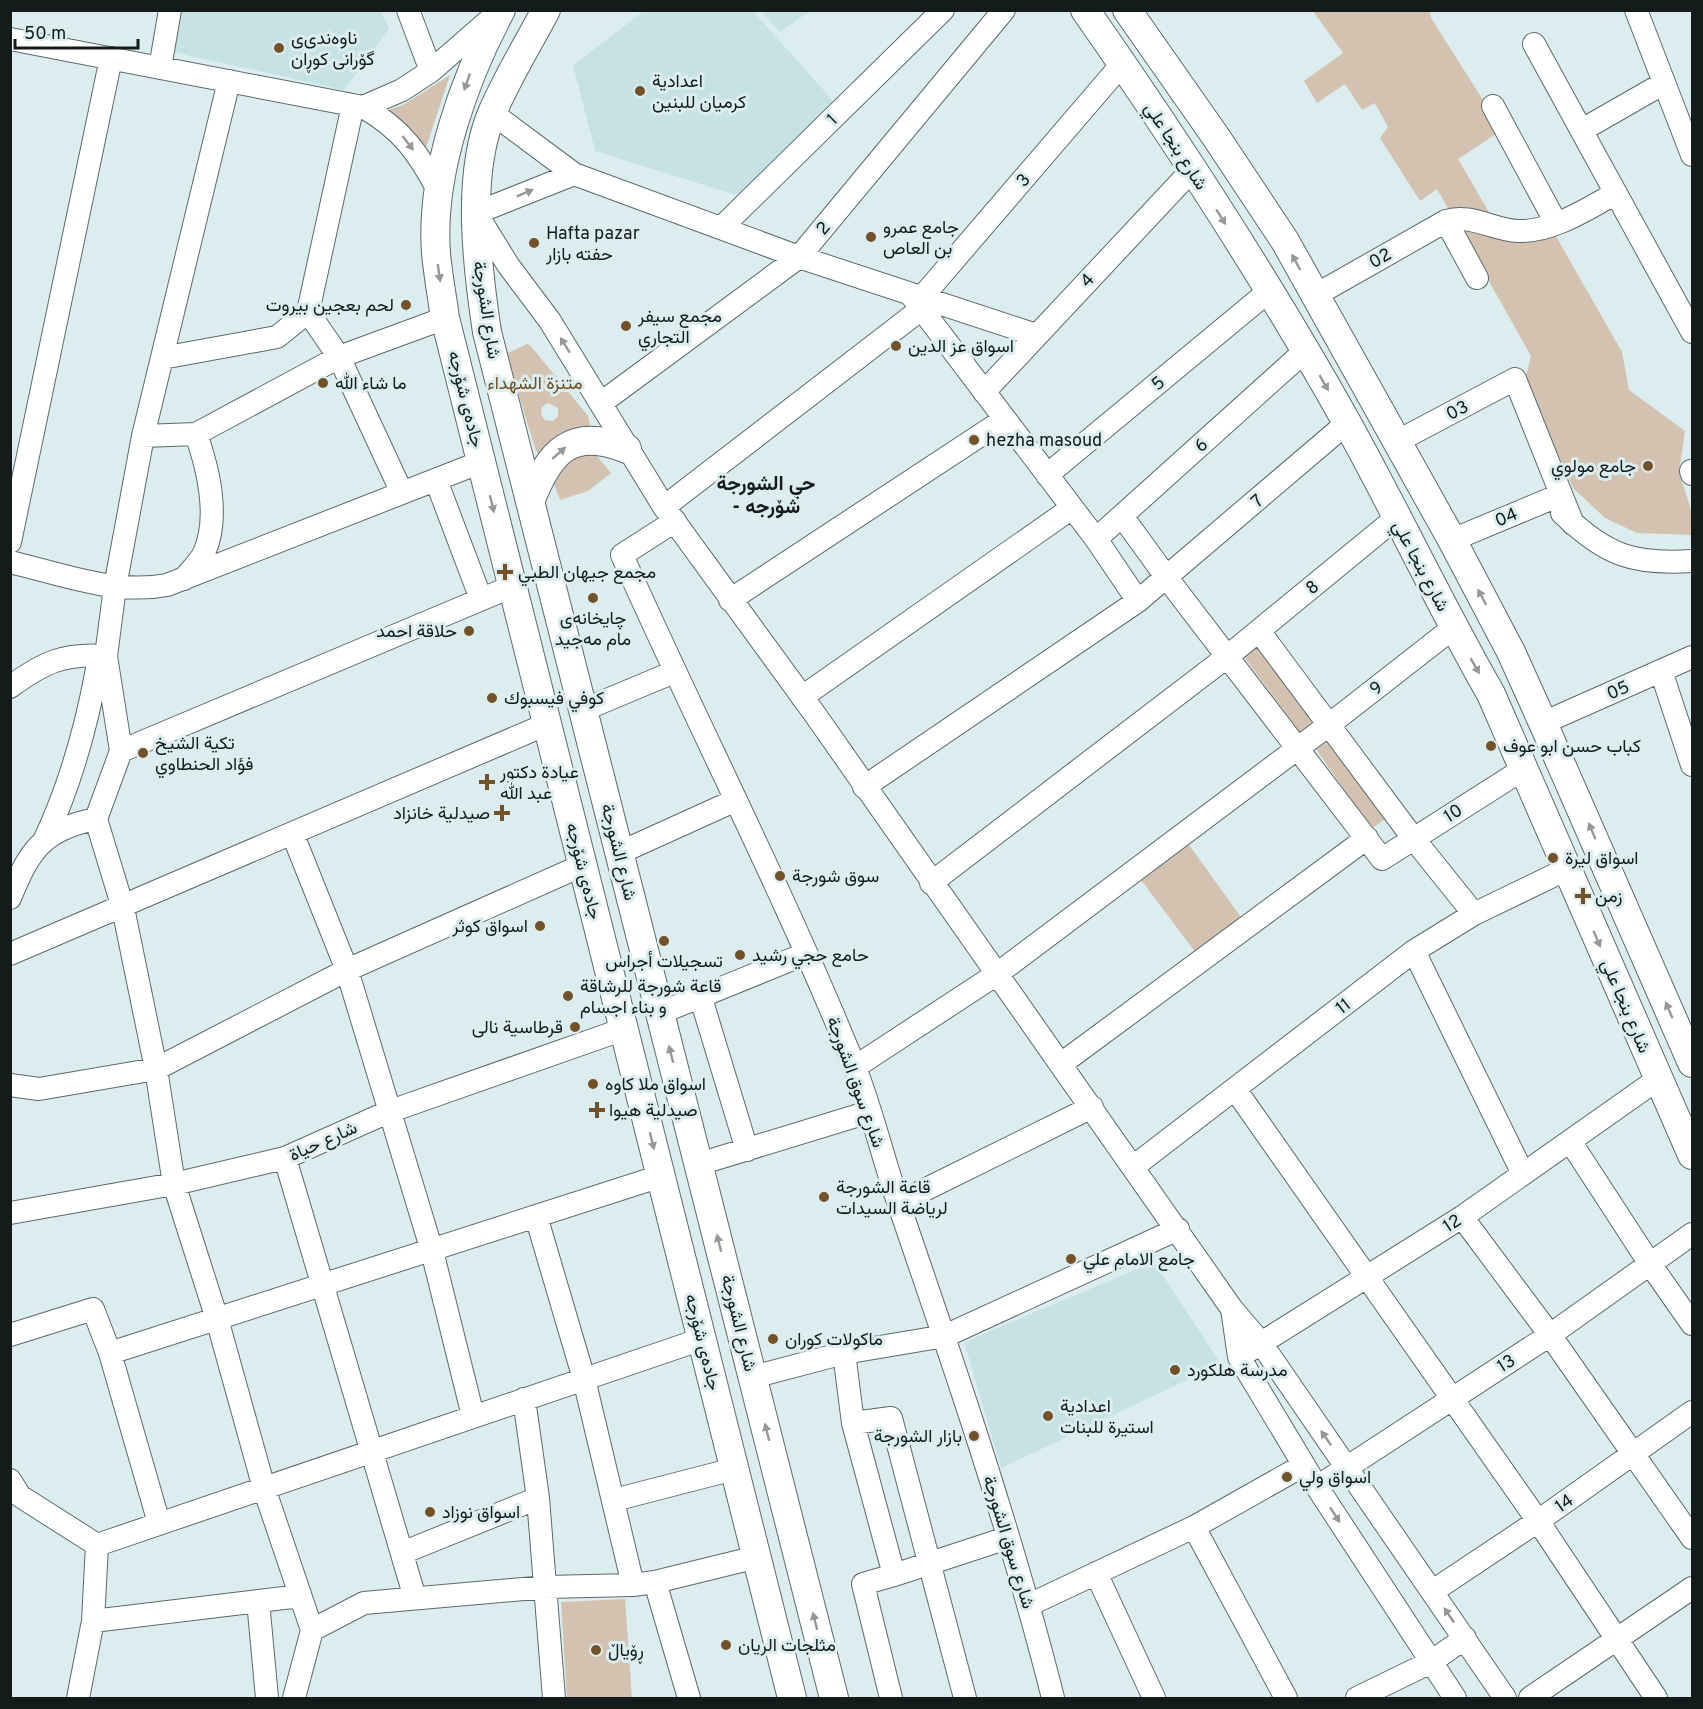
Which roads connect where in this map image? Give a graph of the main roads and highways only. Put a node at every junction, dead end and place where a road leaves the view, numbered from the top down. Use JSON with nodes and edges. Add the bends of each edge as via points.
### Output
{"nodes":[{"id":1,"x":546,"y":10,"type":"edge"},
{"id":2,"x":1085,"y":10,"type":"edge"},
{"id":3,"x":1127,"y":10,"type":"edge"},
{"id":4,"x":500,"y":11,"type":"edge"},
{"id":5,"x":627,"y":449,"type":"road end"},
{"id":6,"x":530,"y":502,"type":"junction"},
{"id":7,"x":583,"y":710,"type":"junction"},
{"id":8,"x":547,"y":724,"type":"junction"},
{"id":9,"x":1618,"y":891,"type":"junction"},
{"id":10,"x":1583,"y":905,"type":"junction"},
{"id":11,"x":1692,"y":1063,"type":"edge"},
{"id":12,"x":1692,"y":1155,"type":"edge"},
{"id":13,"x":792,"y":1698,"type":"edge"},
{"id":14,"x":834,"y":1698,"type":"edge"}],
"edges":[{"from":1,"to":6,"type":"main road","name":"شارع الشورجة","via":[[492,113],[483,142],[476,213],[487,332]]},
{"from":2,"to":10,"type":"main road","name":"شارع بنجا علي","one_way":true,"via":[[1269,291],[1347,423],[1491,694]]},
{"from":9,"to":3,"type":"main road","name":"شارع بنجا علي","one_way":true,"via":[[1511,652],[1398,441],[1284,241]]},
{"from":4,"to":8,"type":"main road","name":"جادەی شۆرجە","one_way":true,"via":[[470,73],[450,132],[439,192],[436,252],[445,318]]},
{"from":6,"to":5,"type":"main road","one_way":true,"via":[[549,462],[564,447],[594,440]]},
{"from":6,"to":7,"type":"main road","name":"شارع الشورجة"},
{"from":7,"to":8,"type":"main road"},
{"from":14,"to":7,"type":"main road","name":"شارع الشورجة","one_way":true},
{"from":8,"to":13,"type":"main road","name":"جادەی شۆرجە","one_way":true},
{"from":9,"to":10,"type":"main road"},
{"from":11,"to":9,"type":"main road","name":"شارع بنجا علي","one_way":true},
{"from":10,"to":12,"type":"main road","name":"شارع بنجا علي","one_way":true}]}
